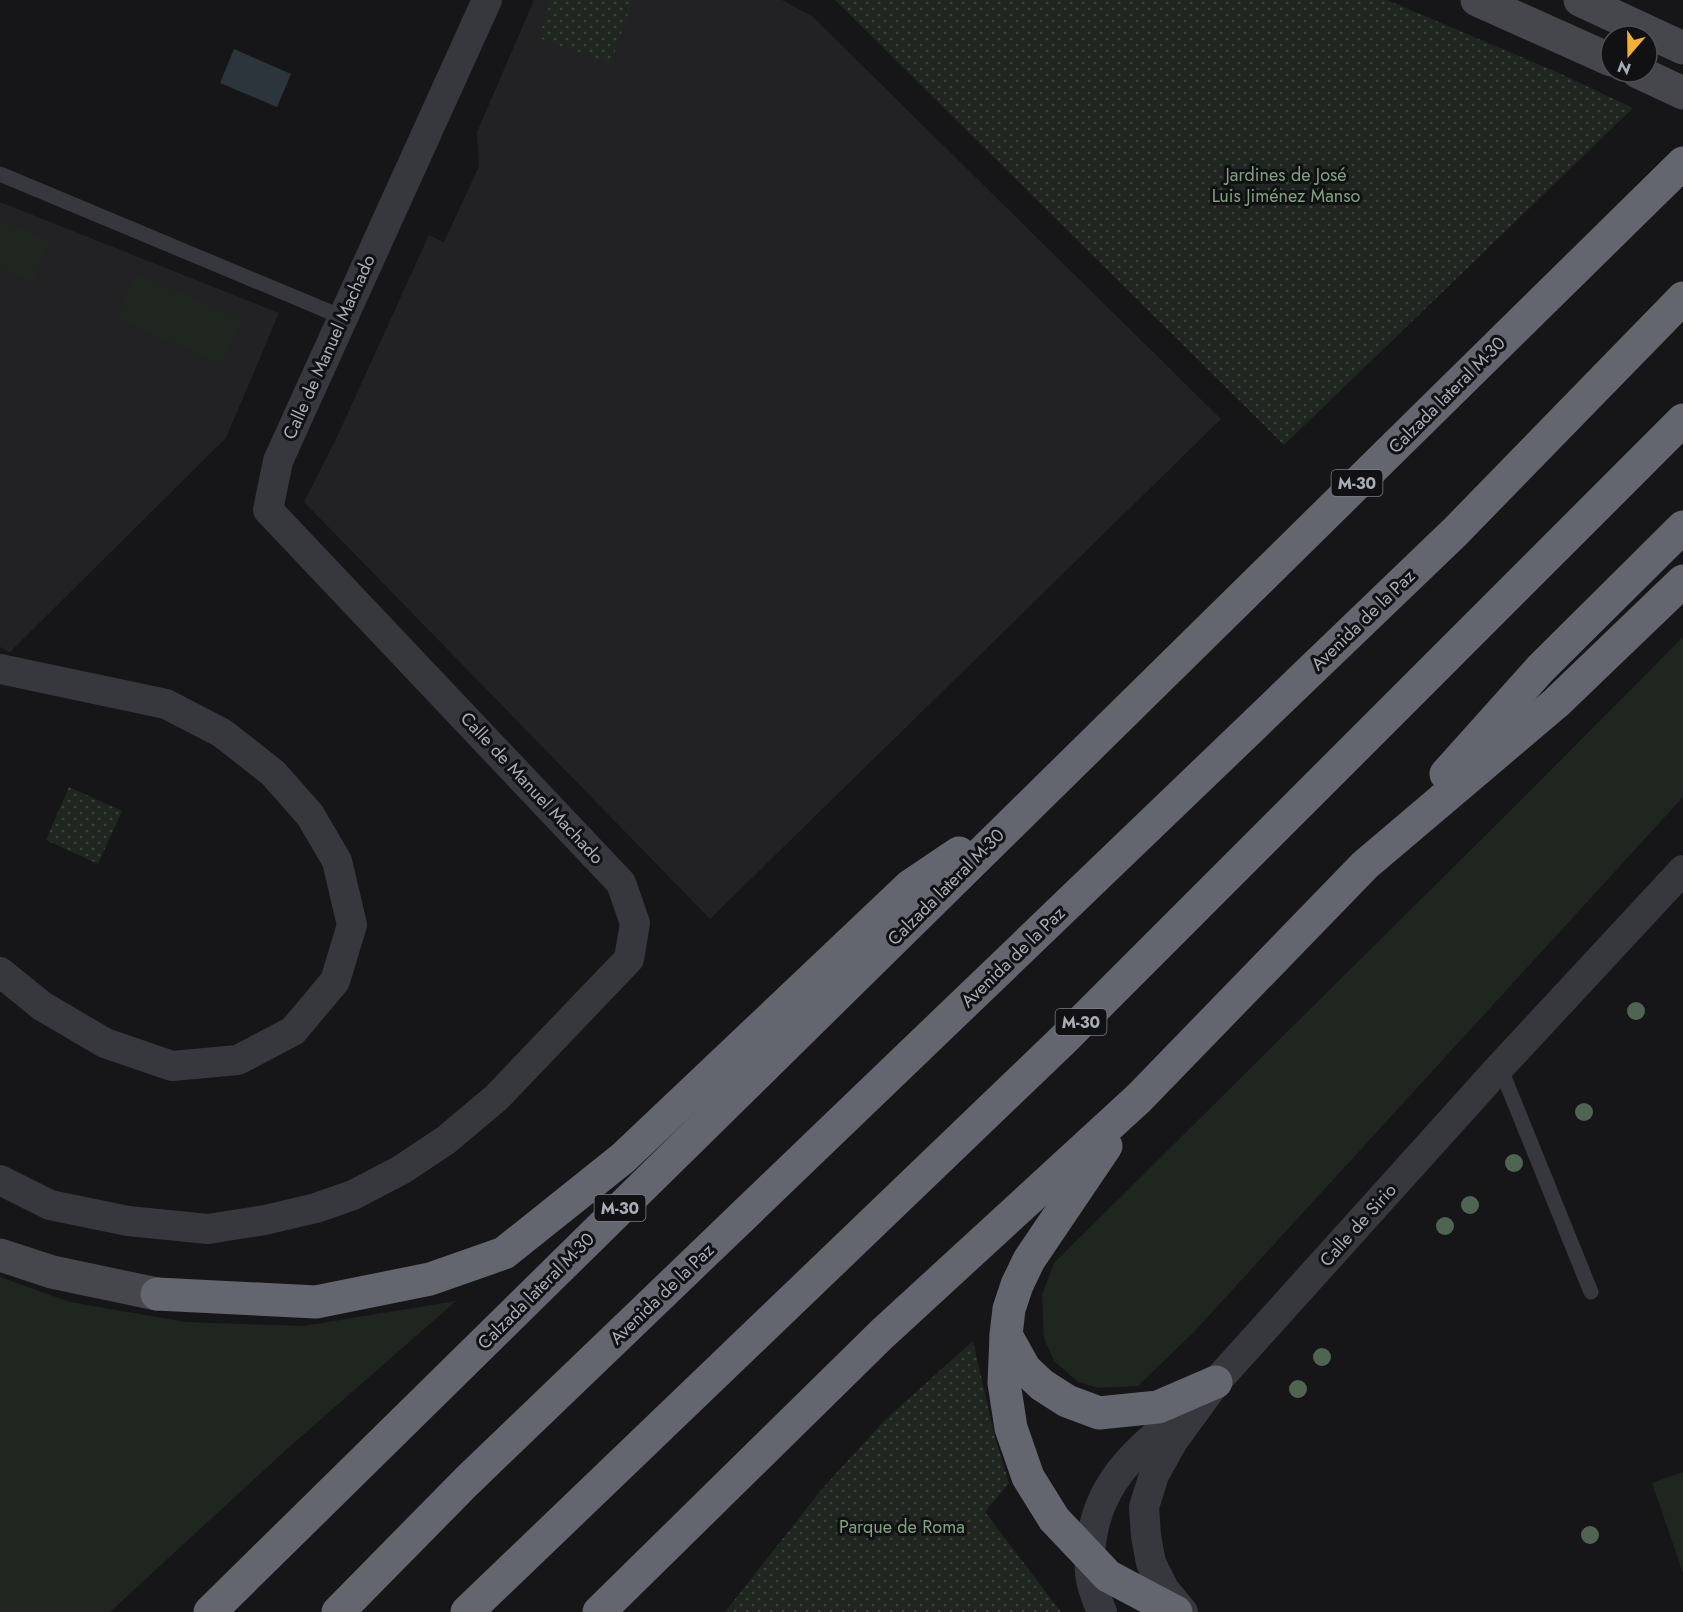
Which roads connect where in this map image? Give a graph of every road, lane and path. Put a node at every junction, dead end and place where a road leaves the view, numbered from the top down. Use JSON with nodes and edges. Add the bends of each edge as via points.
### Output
{"nodes":[{"id":1,"x":487,"y":0,"type":"edge"},
{"id":2,"x":1477,"y":0,"type":"edge"},
{"id":3,"x":1586,"y":3,"type":"edge"},
{"id":4,"x":1683,"y":48,"type":"edge"},
{"id":5,"x":1599,"y":54,"type":"edge"},
{"id":6,"x":1659,"y":82,"type":"edge"},
{"id":7,"x":1683,"y":93,"type":"edge"},
{"id":8,"x":1683,"y":163,"type":"edge"},
{"id":9,"x":0,"y":174,"type":"edge"},
{"id":10,"x":1683,"y":298,"type":"edge"},
{"id":11,"x":342,"y":317,"type":"junction"},
{"id":12,"x":1683,"y":420,"type":"edge"},
{"id":13,"x":1683,"y":527,"type":"edge"},
{"id":14,"x":1683,"y":581,"type":"edge"},
{"id":15,"x":0,"y":669,"type":"edge"},
{"id":16,"x":1030,"y":804,"type":"junction"},
{"id":17,"x":1365,"y":865,"type":"junction"},
{"id":18,"x":1683,"y":870,"type":"edge"},
{"id":19,"x":0,"y":972,"type":"edge"},
{"id":20,"x":1500,"y":1067,"type":"junction"},
{"id":21,"x":1139,"y":1098,"type":"junction"},
{"id":22,"x":0,"y":1180,"type":"edge"},
{"id":23,"x":0,"y":1255,"type":"edge"},
{"id":24,"x":1591,"y":1292,"type":"dead end"},
{"id":25,"x":157,"y":1294,"type":"joint"},
{"id":26,"x":1006,"y":1335,"type":"junction"},
{"id":27,"x":1216,"y":1382,"type":"junction"},
{"id":28,"x":1088,"y":1557,"type":"junction"},
{"id":29,"x":210,"y":1612,"type":"edge"},
{"id":30,"x":338,"y":1612,"type":"edge"},
{"id":31,"x":467,"y":1612,"type":"edge"},
{"id":32,"x":599,"y":1612,"type":"edge"},
{"id":33,"x":1102,"y":1612,"type":"edge"},
{"id":34,"x":1176,"y":1612,"type":"edge"},
{"id":35,"x":1184,"y":1612,"type":"edge"}],
"edges":[{"from":1,"to":11,"type":"street","name":"Calle de Manuel Machado"},
{"from":2,"to":5,"type":"main road"},
{"from":3,"to":4,"type":"main road"},
{"from":6,"to":7,"type":"main road"},
{"from":8,"to":16,"type":"highway","name":"Calzada lateral M-30","number":"M-30"},
{"from":9,"to":11,"type":"lane"},
{"from":10,"to":30,"type":"highway","name":"Avenida de la Paz","via":[[1455,532],[466,1482]]},
{"from":11,"to":22,"type":"street","name":"Calle de Manuel Machado","via":[[278,461],[268,510],[621,883],[635,923],[629,959],[496,1098],[446,1140],[401,1170],[353,1195],[316,1208],[208,1229],[128,1221],[50,1205]]},
{"from":12,"to":31,"type":"highway","number":"M-30","via":[[1064,1039]]},
{"from":13,"to":17,"type":"highway","via":[[1541,668]]},
{"from":14,"to":17,"type":"highway","via":[[1556,703]]},
{"from":15,"to":19,"type":"street","via":[[166,704],[222,733],[273,773],[310,815],[337,861],[352,925],[335,981],[293,1031],[238,1060],[172,1066],[105,1043],[42,1006]]},
{"from":16,"to":25,"type":"highway","via":[[910,886],[623,1158],[504,1253],[430,1279],[316,1302]]},
{"from":16,"to":29,"type":"highway","name":"Calzada lateral M-30","number":"M-30"},
{"from":17,"to":21,"type":"highway"},
{"from":18,"to":20,"type":"street","name":"Calle de Sirio"},
{"from":20,"to":24,"type":"lane"},
{"from":20,"to":27,"type":"street","name":"Calle de Sirio"},
{"from":21,"to":26,"type":"highway","via":[[1029,1260],[1009,1309]]},
{"from":21,"to":32,"type":"highway","via":[[882,1334]]},
{"from":23,"to":25,"type":"main road","via":[[52,1272]]},
{"from":26,"to":27,"type":"highway","via":[[1025,1369],[1042,1385],[1067,1401],[1100,1413],[1158,1407]]},
{"from":26,"to":28,"type":"highway","via":[[1004,1383],[1011,1428],[1028,1477],[1054,1519]]},
{"from":27,"to":28,"type":"street","name":"Calle de Sirio","via":[[1132,1456],[1112,1480],[1094,1520]]},
{"from":27,"to":35,"type":"street","name":"Calle de Sirio","via":[[1173,1441],[1154,1475],[1144,1507],[1151,1563],[1164,1589]]},
{"from":28,"to":33,"type":"street","name":"Calle de Sirio","via":[[1090,1585]]},
{"from":28,"to":34,"type":"highway","via":[[1108,1576]]}]}
